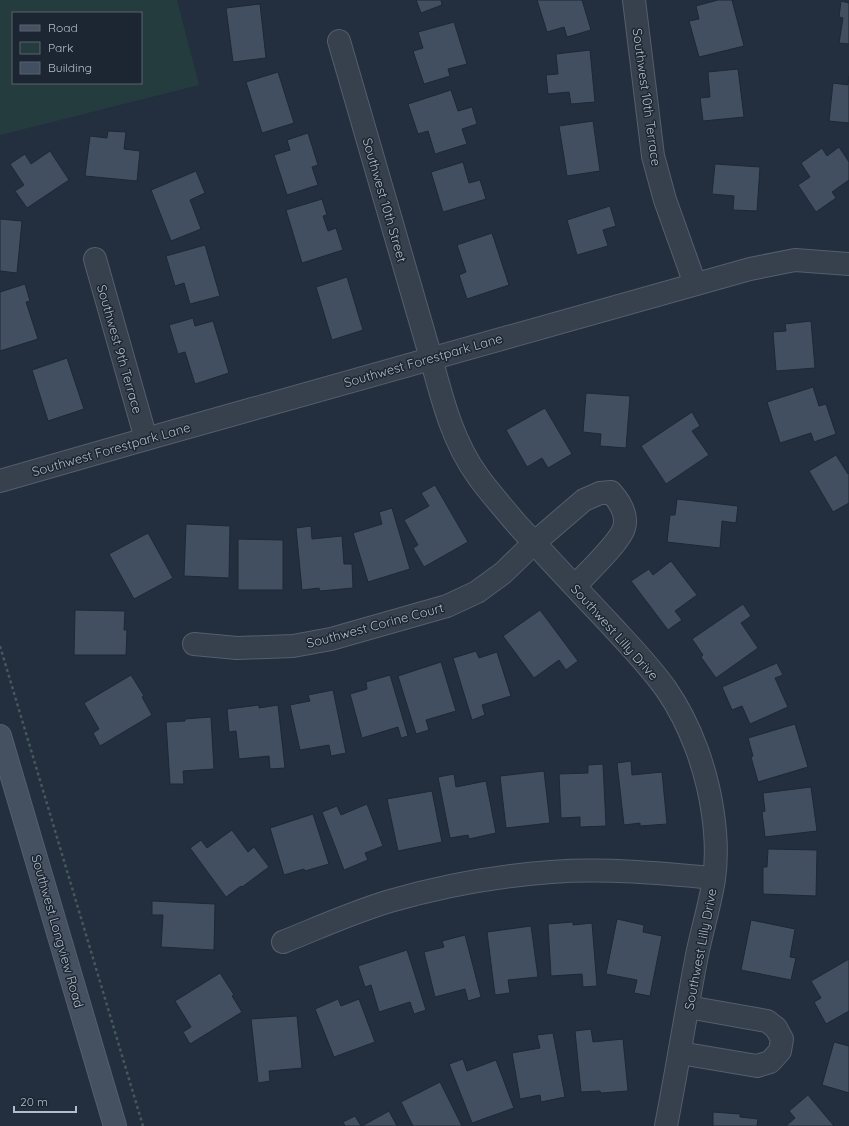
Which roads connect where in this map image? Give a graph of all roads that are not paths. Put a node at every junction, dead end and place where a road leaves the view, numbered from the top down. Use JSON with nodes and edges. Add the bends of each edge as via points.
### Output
{"nodes":[{"id":1,"x":634,"y":0,"type":"edge"},
{"id":2,"x":339,"y":41,"type":"dead end"},
{"id":3,"x":95,"y":259,"type":"dead end"},
{"id":4,"x":849,"y":264,"type":"edge"},
{"id":5,"x":695,"y":284,"type":"junction"},
{"id":6,"x":431,"y":358,"type":"junction"},
{"id":7,"x":146,"y":438,"type":"junction"},
{"id":8,"x":0,"y":481,"type":"edge"},
{"id":9,"x":534,"y":543,"type":"junction"},
{"id":10,"x":575,"y":586,"type":"junction"},
{"id":11,"x":194,"y":644,"type":"dead end"},
{"id":12,"x":0,"y":736,"type":"edge"},
{"id":13,"x":714,"y":878,"type":"junction"},
{"id":14,"x":283,"y":942,"type":"dead end"},
{"id":15,"x":688,"y":1007,"type":"junction"},
{"id":16,"x":680,"y":1053,"type":"junction"},
{"id":17,"x":115,"y":1126,"type":"edge"},
{"id":18,"x":666,"y":1126,"type":"edge"}],
"edges":[{"from":1,"to":5,"type":"street","name":"Southwest 10th Terrace","via":[[653,156],[665,200]]},
{"from":2,"to":6,"type":"street","name":"Southwest 10th Street"},
{"from":3,"to":7,"type":"street","name":"Southwest 9th Terrace"},
{"from":4,"to":5,"type":"street","name":"Southwest Forestpark Lane","via":[[795,260]]},
{"from":5,"to":6,"type":"street","name":"Southwest Forestpark Lane"},
{"from":6,"to":7,"type":"street","name":"Southwest Forestpark Lane"},
{"from":6,"to":9,"type":"street","name":"Southwest Lilly Drive","via":[[444,407],[467,459],[481,480]]},
{"from":7,"to":8,"type":"street","name":"Southwest Forestpark Lane"},
{"from":9,"to":10,"type":"street","name":"Southwest Lilly Drive"},
{"from":9,"to":10,"type":"street","name":"Southwest Corine Court","via":[[584,500],[600,493],[611,492],[623,511],[625,527],[620,537]]},
{"from":9,"to":11,"type":"street","name":"Southwest Corine Court","via":[[482,589],[447,606],[331,639],[293,646],[237,648]]},
{"from":10,"to":13,"type":"street","name":"Southwest Lilly Drive","via":[[642,659],[667,691],[690,732],[704,772],[713,814],[716,858]]},
{"from":12,"to":17,"type":"street","name":"Southwest Longview Road"},
{"from":13,"to":14,"type":"street","via":[[602,871],[510,876],[461,884],[390,901]]},
{"from":13,"to":15,"type":"street","name":"Southwest Lilly Drive"},
{"from":15,"to":16,"type":"street","name":"Southwest Lilly Drive"},
{"from":15,"to":16,"type":"street","via":[[767,1021],[776,1028],[782,1039],[780,1051],[770,1062],[757,1066]]},
{"from":16,"to":18,"type":"street","name":"Southwest Lilly Drive"}]}
